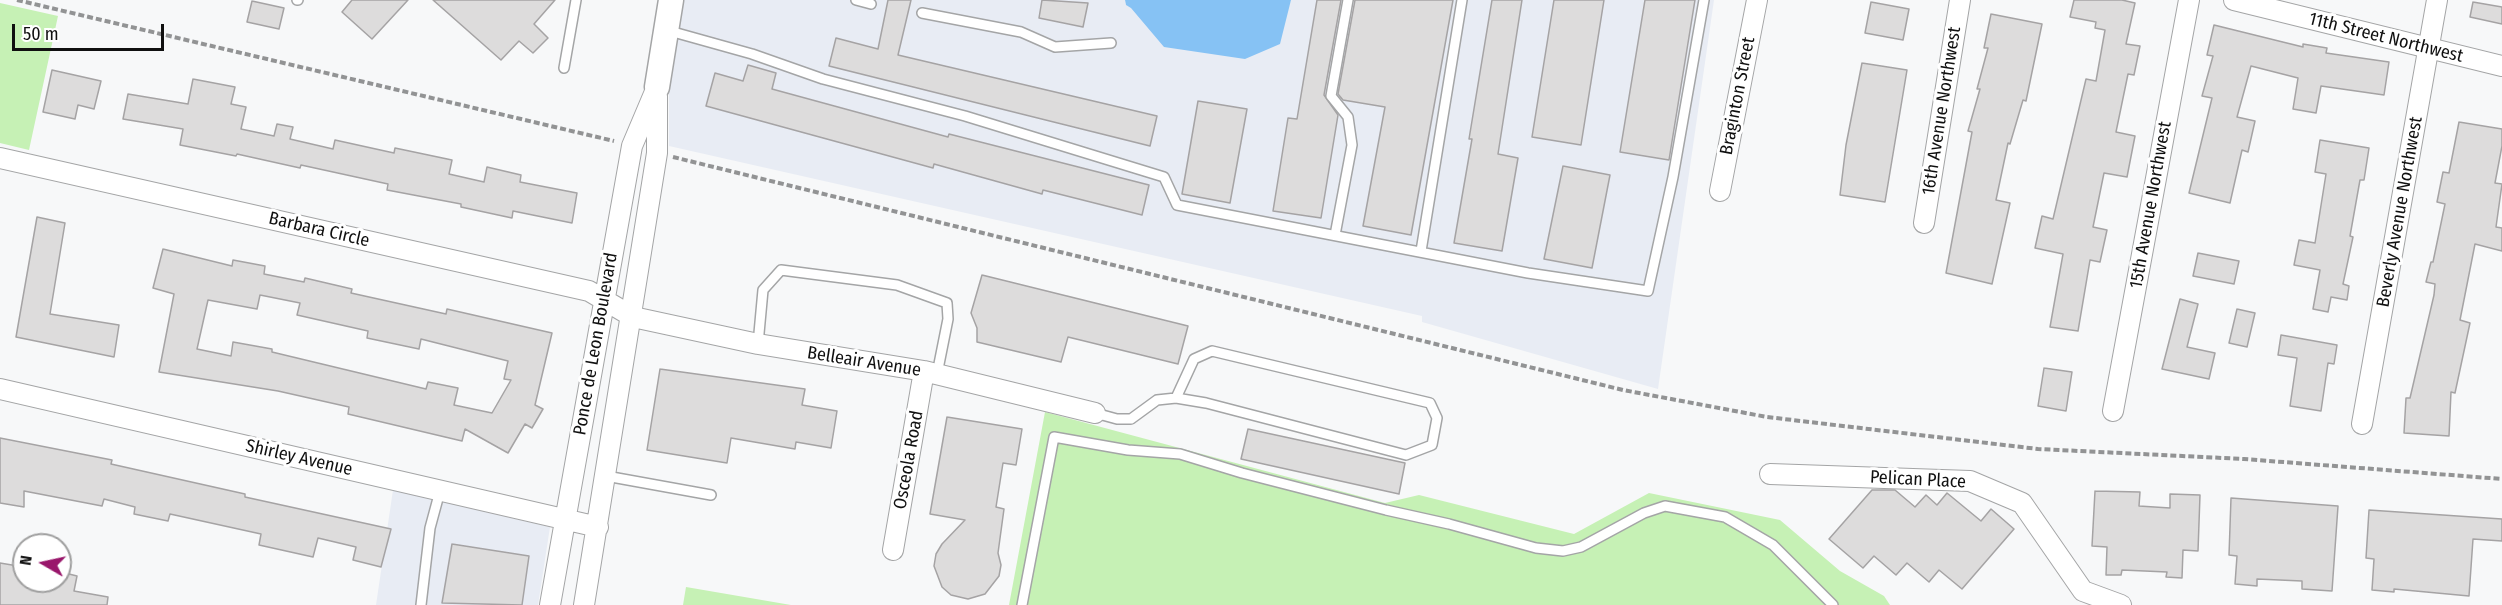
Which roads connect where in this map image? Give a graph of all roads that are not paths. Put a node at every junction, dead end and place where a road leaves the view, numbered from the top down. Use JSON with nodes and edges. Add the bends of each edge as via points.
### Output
{"nodes":[{"id":1,"x":576,"y":0,"type":"edge"},
{"id":2,"x":671,"y":0,"type":"edge"},
{"id":3,"x":856,"y":0,"type":"edge"},
{"id":4,"x":1348,"y":0,"type":"edge"},
{"id":5,"x":1462,"y":0,"type":"edge"},
{"id":6,"x":1704,"y":0,"type":"edge"},
{"id":7,"x":1757,"y":0,"type":"edge"},
{"id":8,"x":1960,"y":0,"type":"edge"},
{"id":9,"x":2189,"y":0,"type":"edge"},
{"id":10,"x":2234,"y":0,"type":"edge"},
{"id":11,"x":2437,"y":0,"type":"edge"},
{"id":12,"x":871,"y":4,"type":"dead end"},
{"id":13,"x":922,"y":13,"type":"dead end"},
{"id":14,"x":666,"y":30,"type":"junction"},
{"id":15,"x":1112,"y":43,"type":"dead end"},
{"id":16,"x":2429,"y":48,"type":"junction"},
{"id":17,"x":2502,"y":66,"type":"edge"},
{"id":18,"x":564,"y":68,"type":"dead end"},
{"id":19,"x":657,"y":87,"type":"junction"},
{"id":20,"x":0,"y":158,"type":"edge"},
{"id":21,"x":1720,"y":191,"type":"dead end"},
{"id":22,"x":1924,"y":223,"type":"dead end"},
{"id":23,"x":1335,"y":235,"type":"junction"},
{"id":24,"x":1421,"y":251,"type":"junction"},
{"id":25,"x":604,"y":299,"type":"junction"},
{"id":26,"x":633,"y":317,"type":"junction"},
{"id":27,"x":758,"y":344,"type":"junction"},
{"id":28,"x":931,"y":373,"type":"junction"},
{"id":29,"x":0,"y":389,"type":"edge"},
{"id":30,"x":1176,"y":398,"type":"junction"},
{"id":31,"x":2114,"y":411,"type":"dead end"},
{"id":32,"x":1095,"y":413,"type":"joint"},
{"id":33,"x":2362,"y":424,"type":"dead end"},
{"id":34,"x":1770,"y":474,"type":"dead end"},
{"id":35,"x":606,"y":476,"type":"junction"},
{"id":36,"x":440,"y":491,"type":"junction"},
{"id":37,"x":711,"y":495,"type":"dead end"},
{"id":38,"x":564,"y":519,"type":"junction"},
{"id":39,"x":598,"y":527,"type":"junction"},
{"id":40,"x":893,"y":550,"type":"dead end"},
{"id":41,"x":421,"y":605,"type":"edge"},
{"id":42,"x":550,"y":605,"type":"edge"},
{"id":43,"x":585,"y":605,"type":"edge"},
{"id":44,"x":1022,"y":605,"type":"edge"},
{"id":45,"x":1833,"y":605,"type":"edge"},
{"id":46,"x":2121,"y":605,"type":"edge"}],
"edges":[{"from":1,"to":18,"type":"lane"},
{"from":2,"to":14,"type":"street","name":"Ponce de Leon Boulevard"},
{"from":3,"to":12,"type":"lane"},
{"from":4,"to":23,"type":"lane","via":[[1331,96],[1348,117],[1352,145]]},
{"from":5,"to":24,"type":"lane"},
{"from":6,"to":24,"type":"lane","via":[[1673,177],[1648,291],[1528,273]]},
{"from":7,"to":21,"type":"street","name":"Braginton Street"},
{"from":8,"to":22,"type":"street","name":"16th Avenue Northwest"},
{"from":9,"to":31,"type":"street","name":"15th Avenue Northwest"},
{"from":10,"to":16,"type":"street","name":"11th Street Northwest"},
{"from":11,"to":16,"type":"street","name":"Beverly Avenue Northwest"},
{"from":13,"to":15,"type":"lane","via":[[1021,32],[1055,47]]},
{"from":14,"to":19,"type":"street","name":"Ponce de Leon Boulevard"},
{"from":14,"to":23,"type":"lane","via":[[1164,177],[1177,205]]},
{"from":16,"to":17,"type":"street","name":"11th Street Northwest"},
{"from":16,"to":33,"type":"street","name":"Beverly Avenue Northwest"},
{"from":19,"to":25,"type":"street","name":"Ponce de Leon Boulevard","via":[[632,146]]},
{"from":19,"to":26,"type":"street","name":"Ponce de Leon Boulevard","via":[[657,153]]},
{"from":20,"to":25,"type":"street","name":"Barbara Circle","via":[[589,291]]},
{"from":23,"to":24,"type":"lane"},
{"from":25,"to":26,"type":"street","name":"Barbara Circle"},
{"from":25,"to":38,"type":"street","name":"Ponce de Leon Boulevard"},
{"from":26,"to":27,"type":"street","name":"Belleair Avenue"},
{"from":26,"to":35,"type":"street","name":"Ponce de Leon Boulevard"},
{"from":27,"to":28,"type":"street","name":"Belleair Avenue"},
{"from":27,"to":28,"type":"lane","via":[[763,290],[781,270],[897,285],[947,303],[948,319]]},
{"from":28,"to":32,"type":"street","name":"Belleair Avenue"},
{"from":28,"to":40,"type":"street","name":"Osceola Road"},
{"from":29,"to":36,"type":"street","name":"Shirley Avenue"},
{"from":30,"to":30,"type":"lane","via":[[1406,455],[1432,445],[1437,418],[1430,403],[1212,351],[1194,359]]},
{"from":30,"to":32,"type":"lane","via":[[1157,400],[1131,419]]},
{"from":34,"to":46,"type":"street","name":"Pelican Place","via":[[1970,481],[2022,503],[2083,591]]},
{"from":35,"to":37,"type":"lane"},
{"from":35,"to":39,"type":"street","name":"Ponce de Leon Boulevard"},
{"from":36,"to":38,"type":"street","name":"Shirley Avenue"},
{"from":36,"to":41,"type":"lane","via":[[430,528]]},
{"from":38,"to":39,"type":"street","name":"Shirley Avenue"},
{"from":38,"to":42,"type":"street","name":"Ponce de Leon Boulevard"},
{"from":39,"to":43,"type":"street","name":"Ponce de Leon Boulevard"},
{"from":44,"to":45,"type":"lane","via":[[1054,437],[1180,454],[1536,549],[1563,551],[1581,547],[1665,506],[1725,517],[1773,545]]}]}
